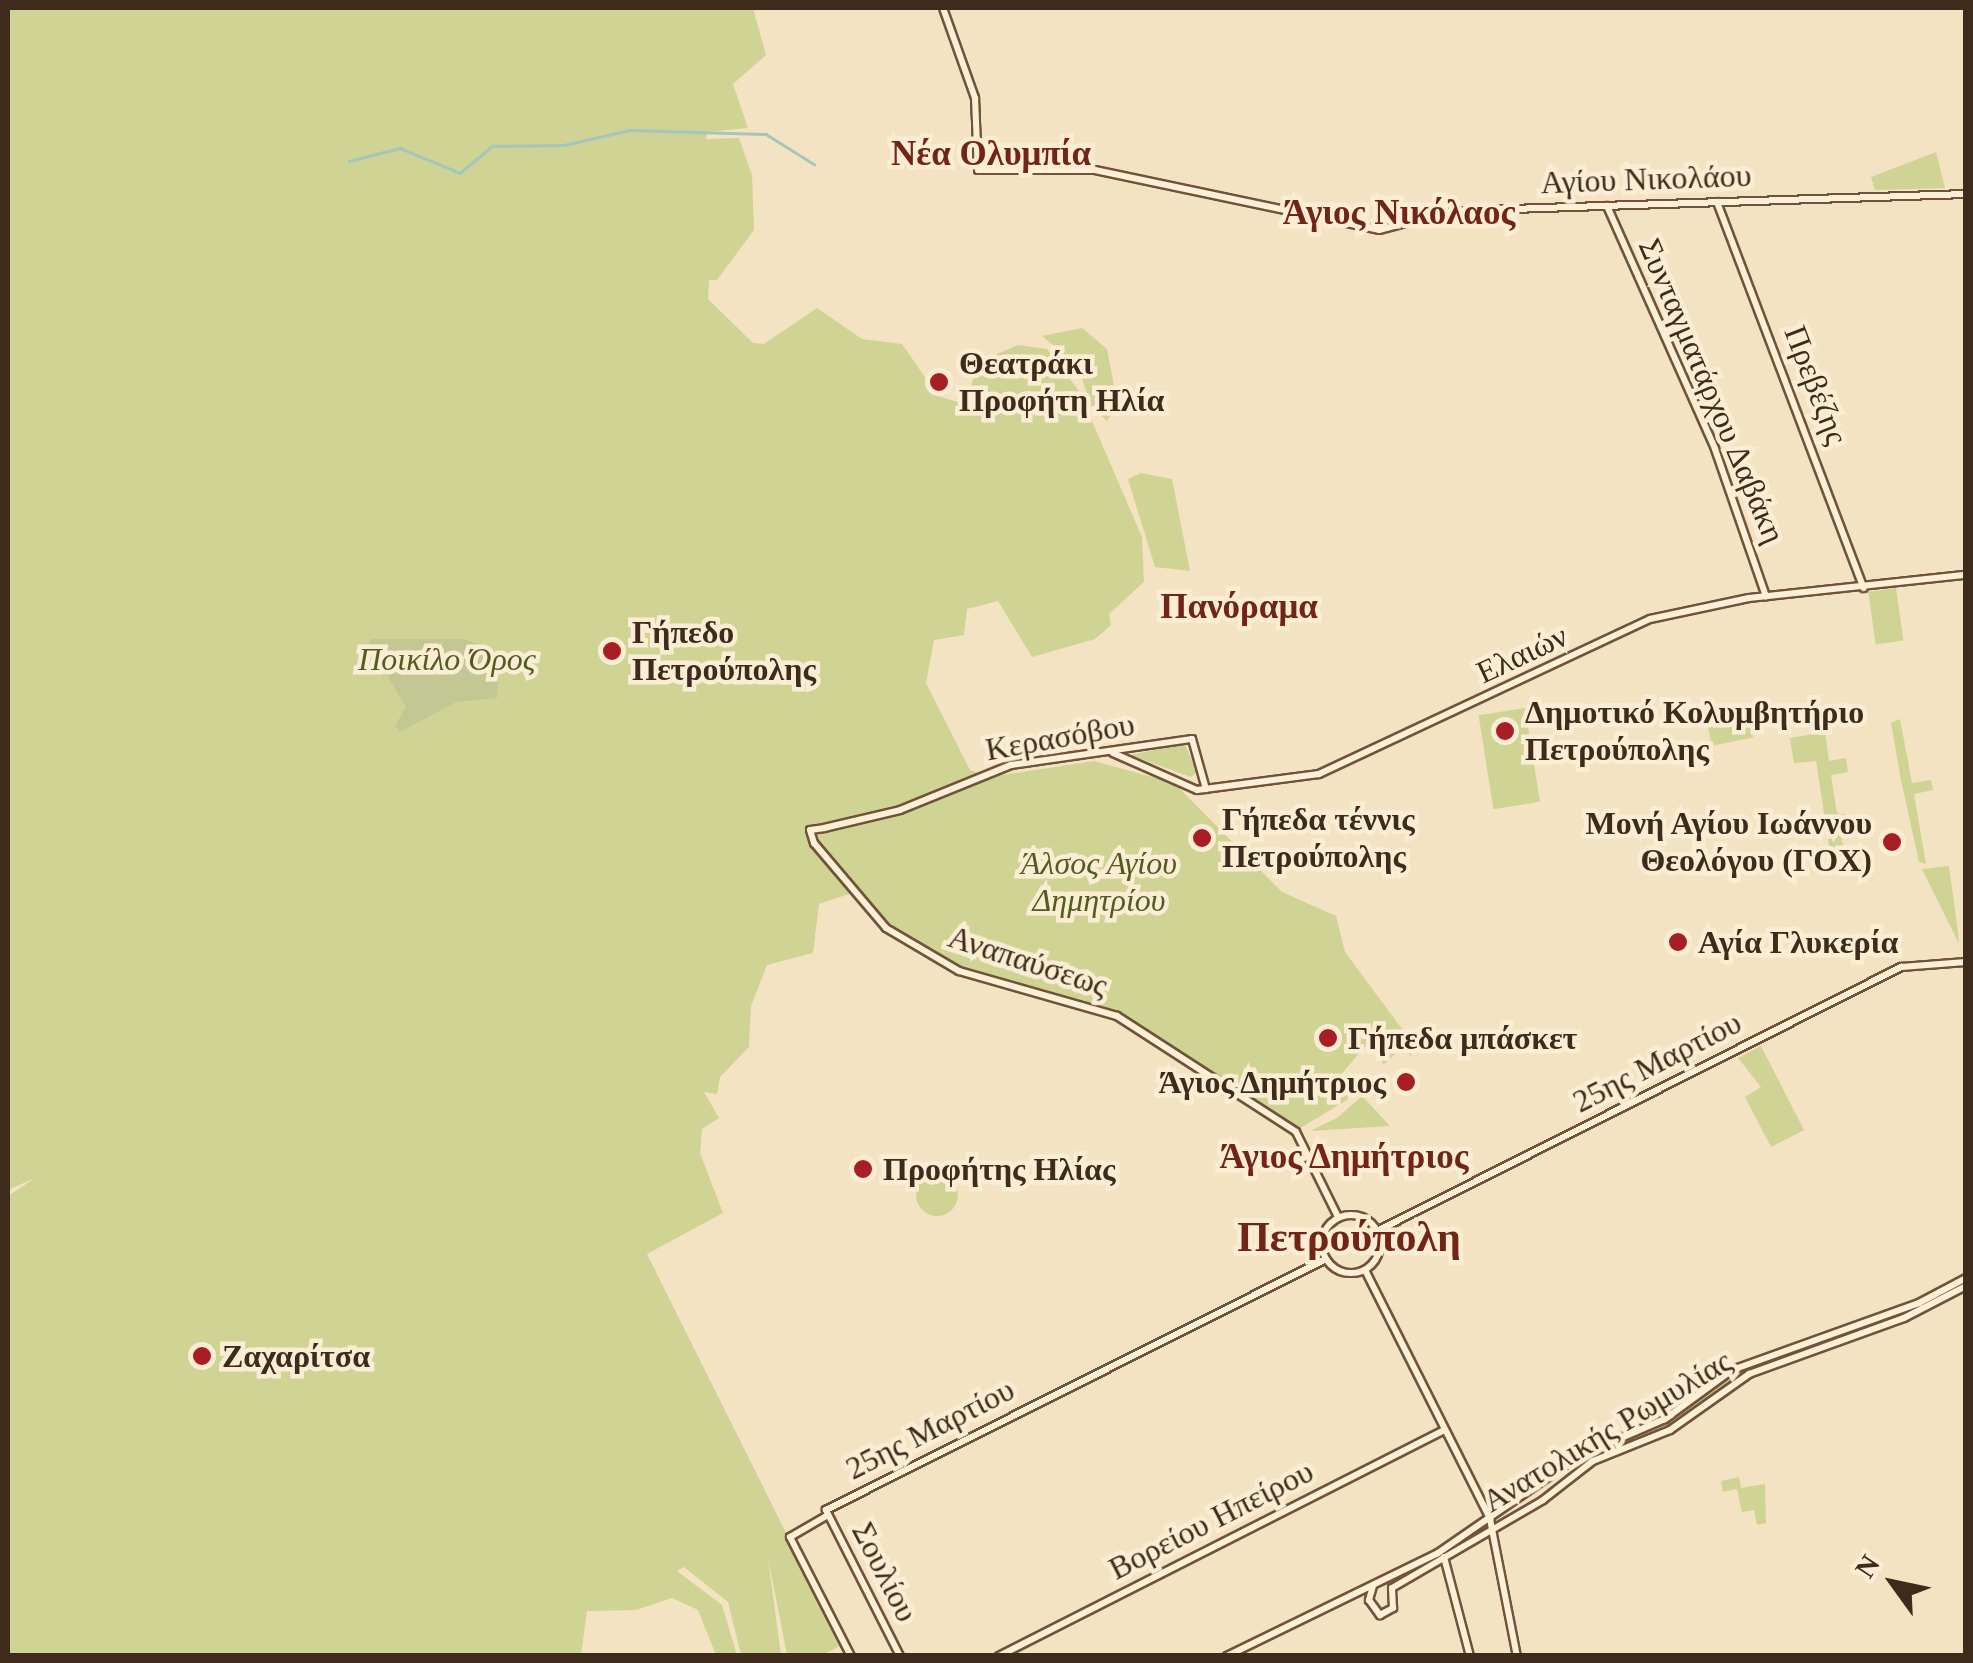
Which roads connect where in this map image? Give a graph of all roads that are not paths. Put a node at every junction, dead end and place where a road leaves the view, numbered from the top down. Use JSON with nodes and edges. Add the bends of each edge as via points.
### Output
{"nodes":[{"id":1,"x":943,"y":8,"type":"edge"},
{"id":2,"x":1966,"y":194,"type":"edge"},
{"id":3,"x":1717,"y":202,"type":"junction"},
{"id":4,"x":1607,"y":206,"type":"junction"},
{"id":5,"x":1966,"y":575,"type":"edge"},
{"id":6,"x":1864,"y":588,"type":"junction"},
{"id":7,"x":1766,"y":596,"type":"junction"},
{"id":8,"x":1113,"y":753,"type":"junction"},
{"id":9,"x":1206,"y":790,"type":"junction"},
{"id":10,"x":812,"y":831,"type":"joint"},
{"id":11,"x":1966,"y":962,"type":"edge"},
{"id":12,"x":1338,"y":1217,"type":"junction"},
{"id":13,"x":1377,"y":1231,"type":"junction"},
{"id":14,"x":1326,"y":1258,"type":"junction"},
{"id":15,"x":1365,"y":1270,"type":"junction"},
{"id":16,"x":1966,"y":1278,"type":"edge"},
{"id":17,"x":1966,"y":1286,"type":"edge"},
{"id":18,"x":1445,"y":1430,"type":"junction"},
{"id":19,"x":827,"y":1513,"type":"junction"},
{"id":20,"x":1490,"y":1519,"type":"junction"},
{"id":21,"x":1494,"y":1529,"type":"junction"},
{"id":22,"x":1444,"y":1558,"type":"junction"},
{"id":23,"x":1376,"y":1584,"type":"junction"},
{"id":24,"x":1392,"y":1588,"type":"junction"},
{"id":25,"x":851,"y":1656,"type":"edge"},
{"id":26,"x":900,"y":1656,"type":"edge"},
{"id":27,"x":998,"y":1656,"type":"edge"},
{"id":28,"x":1227,"y":1656,"type":"edge"},
{"id":29,"x":1470,"y":1656,"type":"edge"},
{"id":30,"x":1518,"y":1656,"type":"edge"}],
"edges":[{"from":1,"to":4,"type":"street","name":"Αγίου Νικολάου","via":[[975,98],[978,170],[1095,170],[1376,230],[1444,212]]},
{"from":2,"to":3,"type":"street","name":"Αγίου Νικολάου"},
{"from":3,"to":4,"type":"street","name":"Αγίου Νικολάου"},
{"from":3,"to":6,"type":"street","name":"Πρεβέζης"},
{"from":4,"to":7,"type":"street","name":"Συνταγματάρχου Δαβάκη","via":[[1714,450]]},
{"from":5,"to":6,"type":"street","name":"Ελαιών"},
{"from":6,"to":7,"type":"street","name":"Ελαιών"},
{"from":7,"to":9,"type":"street","name":"Ελαιών","via":[[1646,620],[1338,769]]},
{"from":8,"to":9,"type":"street"},
{"from":8,"to":9,"type":"street","name":"Κερασόβου","via":[[1192,739]]},
{"from":8,"to":10,"type":"street","name":"Κερασόβου","via":[[1010,766],[900,810]]},
{"from":10,"to":12,"type":"street","name":"Αναπαύσεως","via":[[817,847],[876,919],[917,949],[959,971],[1107,1010],[1296,1132]]},
{"from":11,"to":13,"type":"street","name":"25ης Μαρτίου","via":[[1900,967]]},
{"from":12,"to":13,"type":"street","via":[[1360,1216]]},
{"from":12,"to":14,"type":"street","via":[[1322,1237]]},
{"from":13,"to":15,"type":"street","via":[[1378,1254]]},
{"from":14,"to":15,"type":"street","via":[[1344,1272]]},
{"from":14,"to":19,"type":"street","name":"25ης Μαρτίου"},
{"from":15,"to":18,"type":"street"},
{"from":16,"to":20,"type":"street","name":"Ανατολικής Ρωμυλίας","via":[[1919,1303],[1746,1363],[1659,1422],[1578,1457]]},
{"from":17,"to":21,"type":"street","name":"Ανατολικής Ρωμυλίας","via":[[1904,1318],[1749,1374],[1670,1430],[1589,1463]]},
{"from":18,"to":20,"type":"street"},
{"from":18,"to":27,"type":"street","name":"Βορείου Ηπείρου"},
{"from":19,"to":25,"type":"street","name":"25ης Μαρτίου","via":[[790,1537]]},
{"from":19,"to":26,"type":"street","name":"Σουλίου"},
{"from":20,"to":21,"type":"street"},
{"from":20,"to":23,"type":"street","name":"Ανατολικής Ρωμυλίας"},
{"from":21,"to":22,"type":"street","name":"Ανατολικής Ρωμυλίας"},
{"from":21,"to":30,"type":"street"},
{"from":22,"to":24,"type":"street","name":"Ανατολικής Ρωμυλίας"},
{"from":22,"to":29,"type":"street"},
{"from":23,"to":24,"type":"street"},
{"from":23,"to":24,"type":"street","name":"Ανατολικής Ρωμυλίας","via":[[1369,1600],[1380,1616],[1394,1608]]},
{"from":23,"to":28,"type":"street","name":"Ανατολικής Ρωμυλίας"}]}
